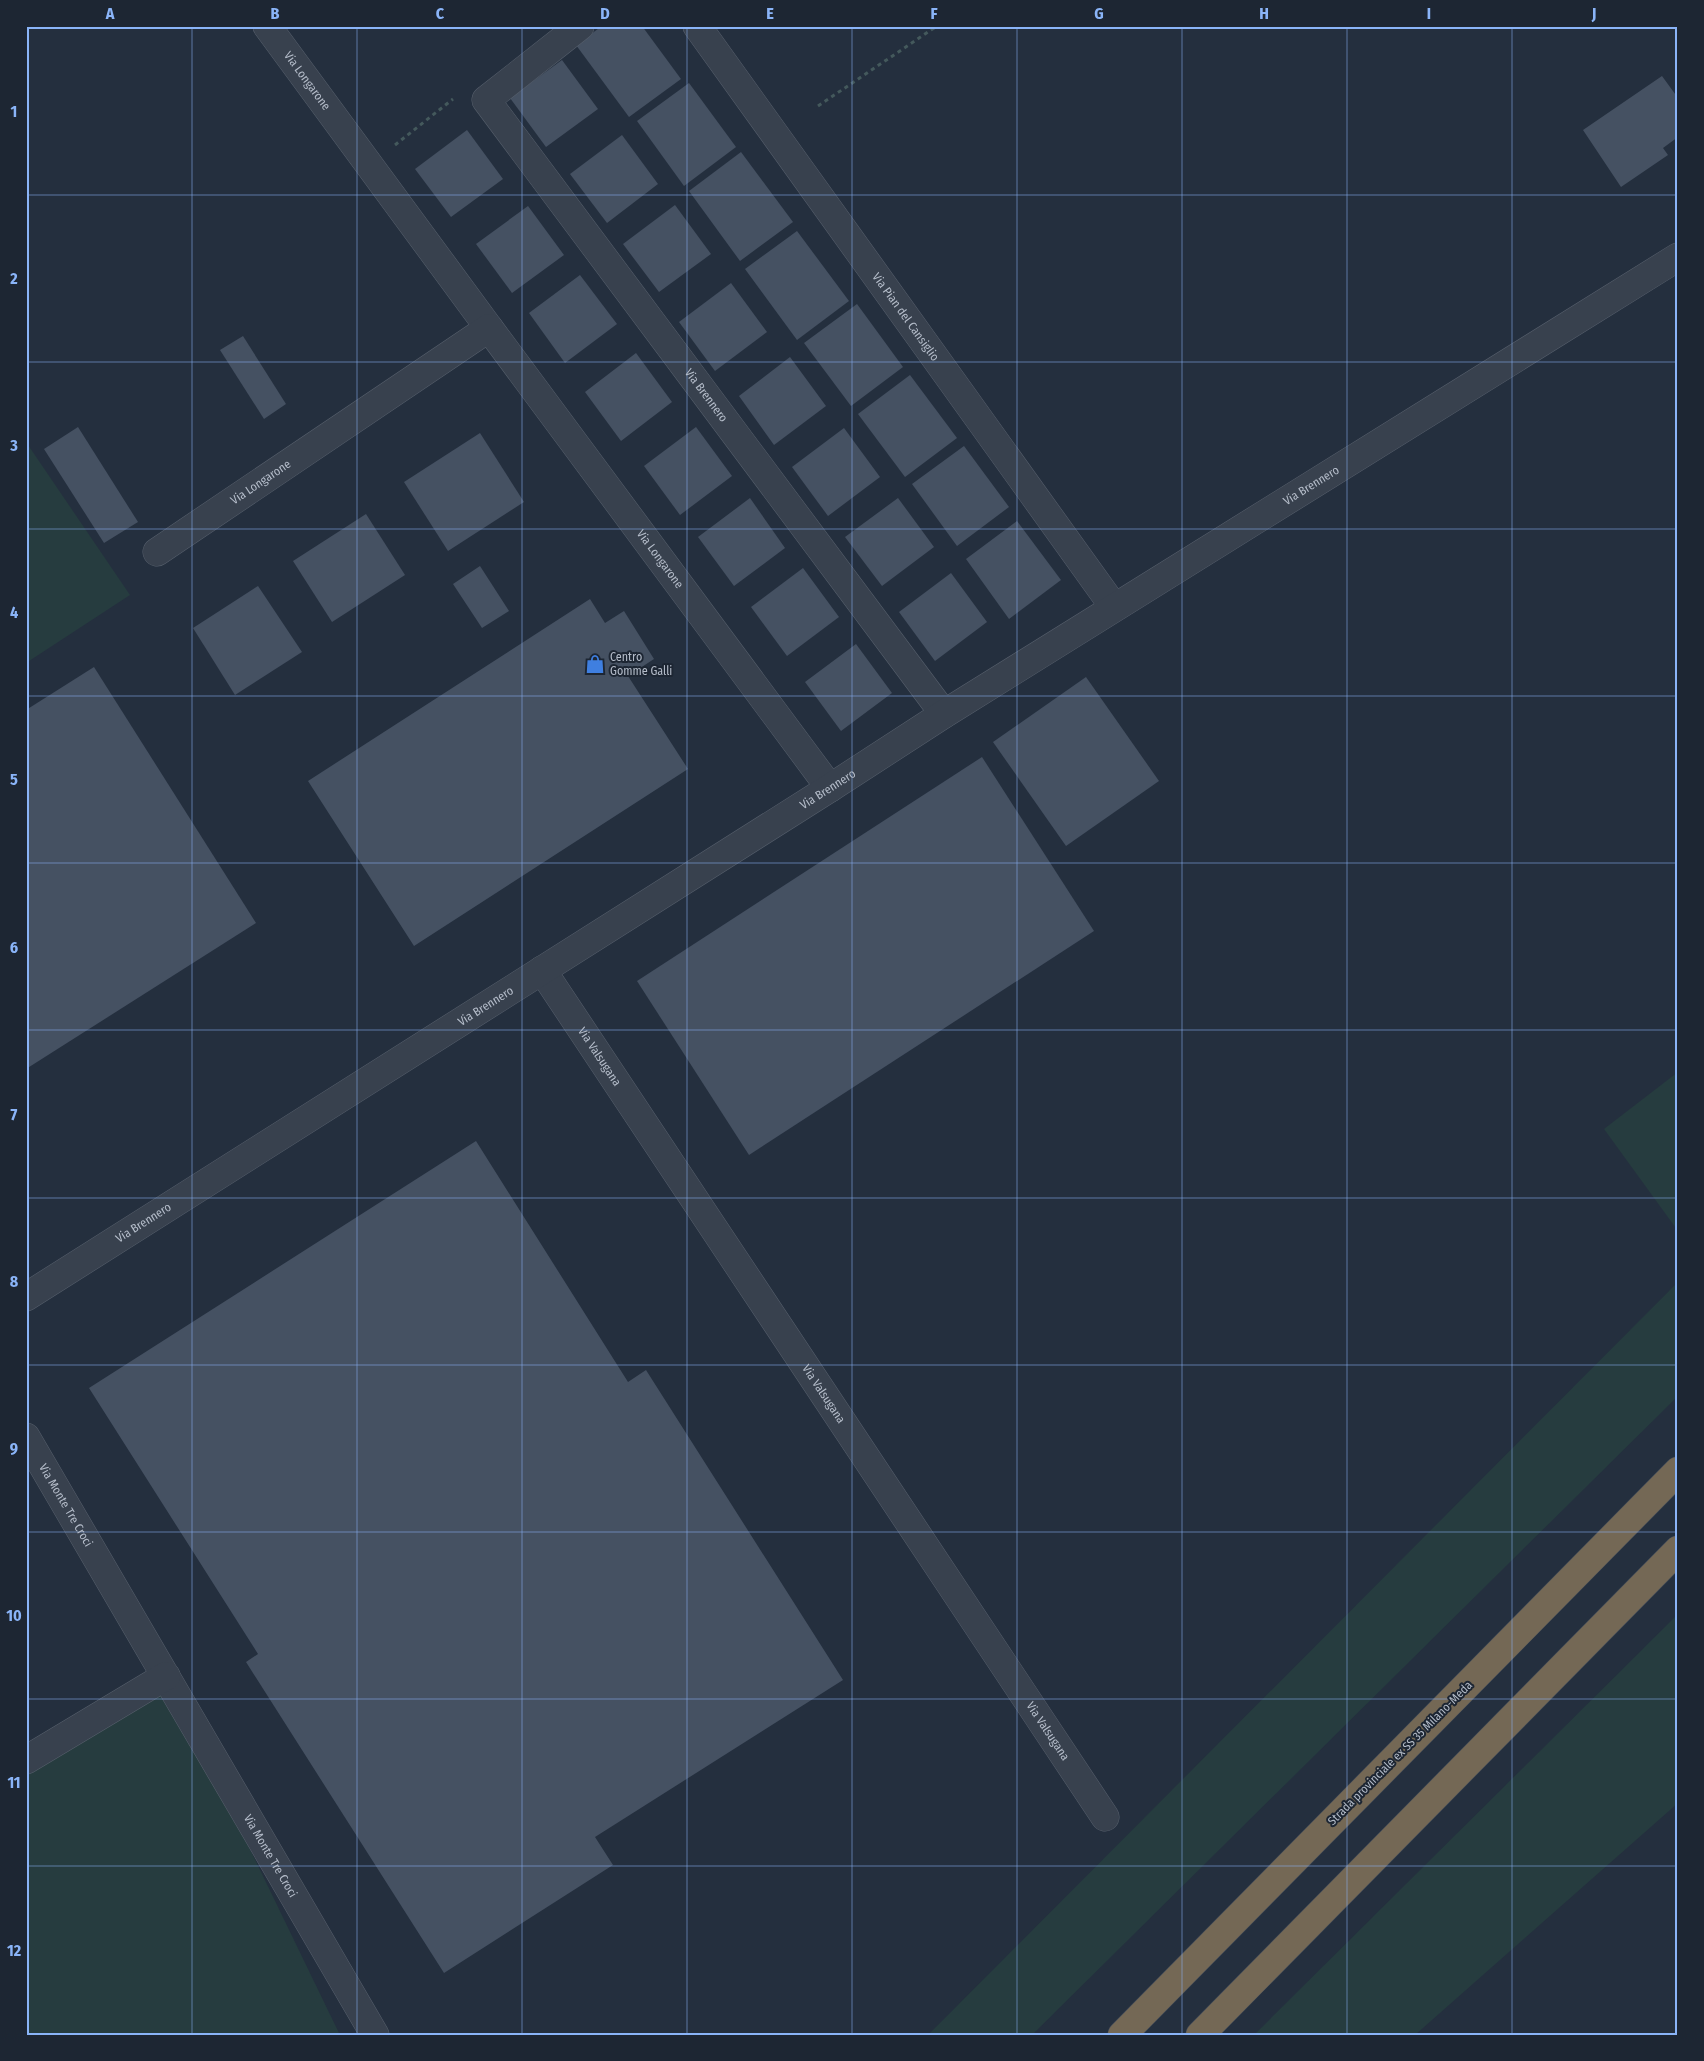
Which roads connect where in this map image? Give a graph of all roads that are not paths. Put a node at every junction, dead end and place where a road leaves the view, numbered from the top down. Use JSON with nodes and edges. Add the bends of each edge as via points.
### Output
{"nodes":[{"id":1,"x":267,"y":26,"type":"edge"},
{"id":2,"x":580,"y":26,"type":"edge"},
{"id":3,"x":697,"y":26,"type":"edge"},
{"id":4,"x":1678,"y":257,"type":"edge"},
{"id":5,"x":489,"y":328,"type":"junction"},
{"id":6,"x":157,"y":552,"type":"dead end"},
{"id":7,"x":1114,"y":607,"type":"junction"},
{"id":8,"x":944,"y":714,"type":"junction"},
{"id":9,"x":830,"y":788,"type":"junction"},
{"id":10,"x":542,"y":970,"type":"junction"},
{"id":11,"x":26,"y":1297,"type":"edge"},
{"id":12,"x":26,"y":1437,"type":"edge"},
{"id":13,"x":1678,"y":1471,"type":"edge"},
{"id":14,"x":1678,"y":1550,"type":"edge"},
{"id":15,"x":166,"y":1676,"type":"junction"},
{"id":16,"x":26,"y":1760,"type":"edge"},
{"id":17,"x":1105,"y":1817,"type":"dead end"},
{"id":18,"x":375,"y":2035,"type":"edge"},
{"id":19,"x":1122,"y":2035,"type":"edge"},
{"id":20,"x":1200,"y":2035,"type":"edge"}],
"edges":[{"from":1,"to":5,"type":"street","name":"Via Longarone"},
{"from":2,"to":8,"type":"street","name":"Via Brennero","via":[[486,100]]},
{"from":3,"to":7,"type":"street","name":"Via Pian del Cansiglio"},
{"from":4,"to":7,"type":"street","name":"Via Brennero"},
{"from":5,"to":6,"type":"street","name":"Via Longarone"},
{"from":5,"to":9,"type":"street","name":"Via Longarone"},
{"from":7,"to":8,"type":"street","name":"Via Brennero"},
{"from":8,"to":9,"type":"street","name":"Via Brennero"},
{"from":9,"to":10,"type":"street","name":"Via Brennero"},
{"from":10,"to":11,"type":"street","name":"Via Brennero"},
{"from":10,"to":17,"type":"street","name":"Via Valsugana"},
{"from":12,"to":15,"type":"street","name":"Via Monte Tre Croci"},
{"from":13,"to":19,"type":"highway","name":"Strada provinciale ex SS 35 Milano-Meda"},
{"from":14,"to":20,"type":"highway"},
{"from":15,"to":16,"type":"street"},
{"from":15,"to":18,"type":"street","name":"Via Monte Tre Croci"}]}
